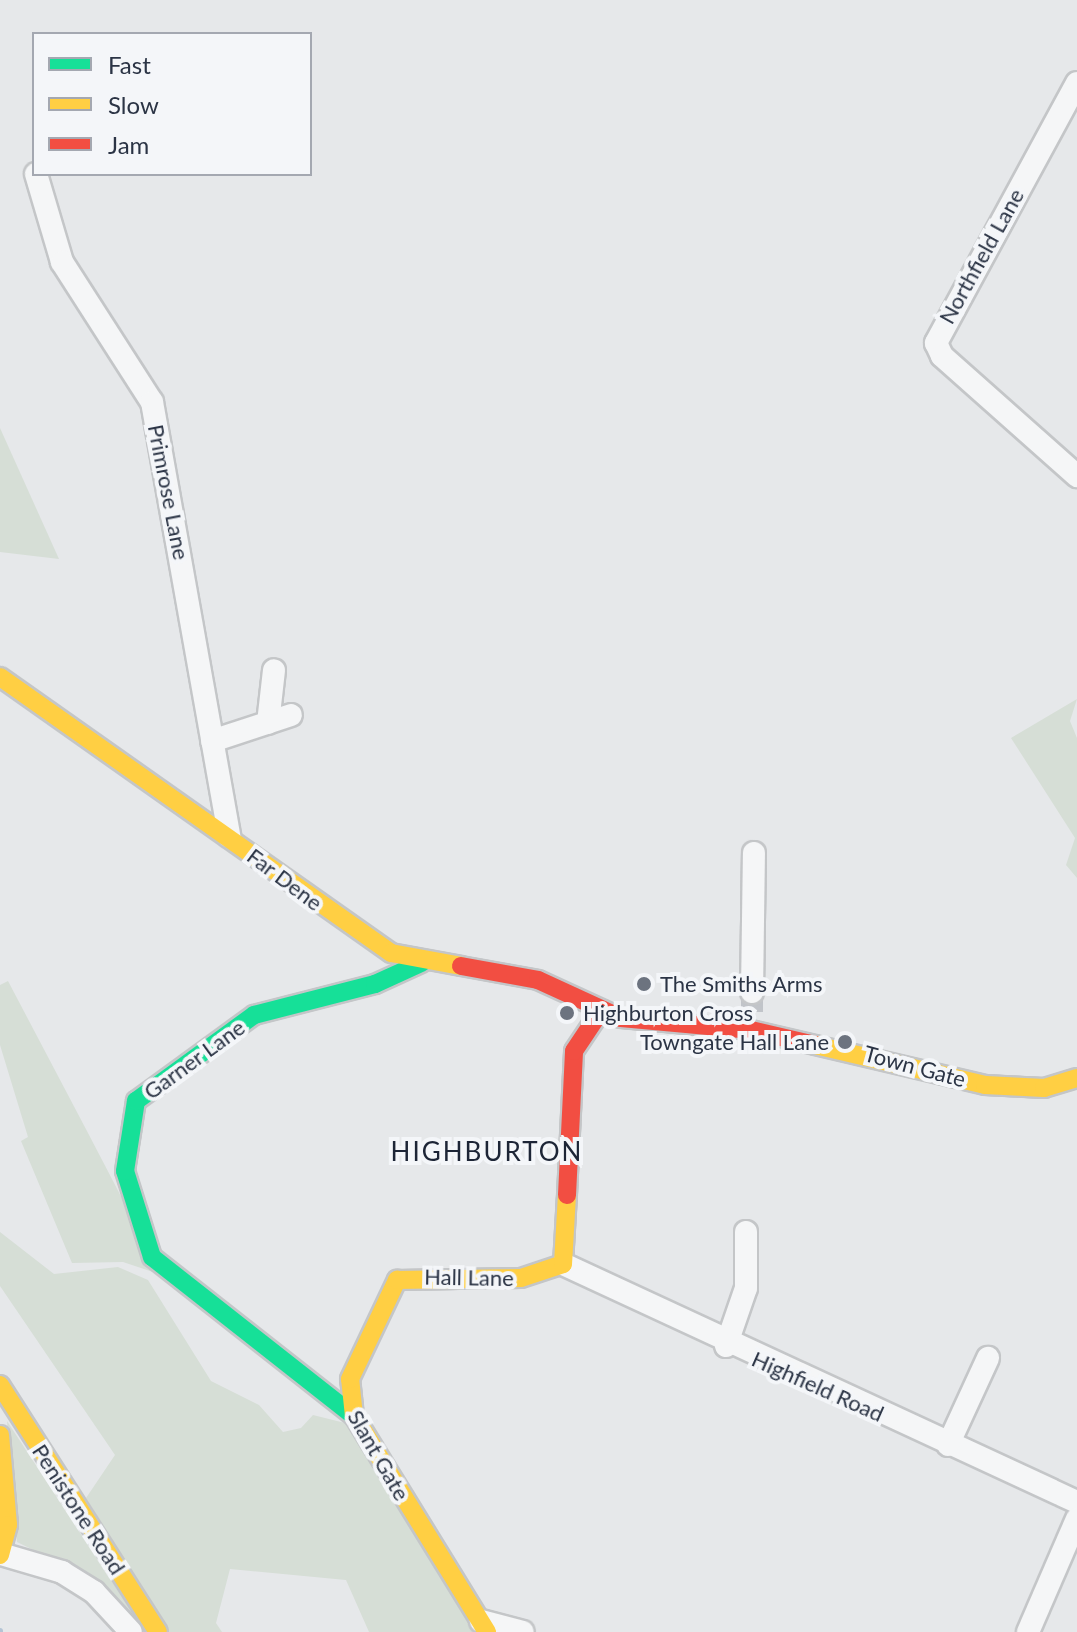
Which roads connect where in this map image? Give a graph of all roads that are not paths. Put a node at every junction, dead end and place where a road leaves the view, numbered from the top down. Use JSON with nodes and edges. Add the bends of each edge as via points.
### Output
{"nodes":[{"id":1,"x":1077,"y":83,"type":"edge"},
{"id":2,"x":37,"y":176,"type":"edge"},
{"id":3,"x":1077,"y":476,"type":"edge"},
{"id":4,"x":274,"y":670,"type":"dead end"},
{"id":5,"x":0,"y":677,"type":"edge"},
{"id":6,"x":291,"y":715,"type":"dead end"},
{"id":7,"x":268,"y":723,"type":"junction"},
{"id":8,"x":212,"y":741,"type":"junction"},
{"id":9,"x":229,"y":836,"type":"junction"},
{"id":10,"x":754,"y":853,"type":"dead end"},
{"id":11,"x":421,"y":963,"type":"junction"},
{"id":12,"x":602,"y":1009,"type":"junction"},
{"id":13,"x":752,"y":1011,"type":"junction"},
{"id":14,"x":1077,"y":1078,"type":"edge"},
{"id":15,"x":746,"y":1232,"type":"dead end"},
{"id":16,"x":563,"y":1264,"type":"junction"},
{"id":17,"x":397,"y":1280,"type":"joint"},
{"id":18,"x":726,"y":1346,"type":"junction"},
{"id":19,"x":988,"y":1358,"type":"dead end"},
{"id":20,"x":0,"y":1385,"type":"edge"},
{"id":21,"x":354,"y":1416,"type":"junction"},
{"id":22,"x":0,"y":1435,"type":"edge"},
{"id":23,"x":948,"y":1445,"type":"junction"},
{"id":24,"x":1077,"y":1502,"type":"edge"},
{"id":25,"x":1077,"y":1519,"type":"edge"},
{"id":26,"x":1,"y":1554,"type":"edge"},
{"id":27,"x":484,"y":1626,"type":"edge"},
{"id":28,"x":131,"y":1632,"type":"edge"},
{"id":29,"x":158,"y":1632,"type":"edge"},
{"id":30,"x":523,"y":1632,"type":"edge"},
{"id":31,"x":1028,"y":1632,"type":"edge"}],
"edges":[{"from":1,"to":3,"type":"street","name":"Northfield Lane","via":[[936,343],[942,356]]},
{"from":2,"to":8,"type":"street","name":"Primrose Lane","via":[[62,262],[152,402]]},
{"from":4,"to":7,"type":"street"},
{"from":5,"to":9,"type":"main road","name":"Far Dene"},
{"from":6,"to":7,"type":"street"},
{"from":7,"to":8,"type":"street"},
{"from":8,"to":9,"type":"street","name":"Primrose Lane"},
{"from":9,"to":11,"type":"main road","name":"Far Dene","via":[[357,933]]},
{"from":10,"to":13,"type":"street"},
{"from":11,"to":12,"type":"main road","name":"Far Dene","via":[[538,980]]},
{"from":11,"to":21,"type":"main road","name":"Garner Lane","via":[[375,984],[254,1015],[136,1101],[125,1171],[152,1257]]},
{"from":12,"to":13,"type":"main road","name":"Town Gate","via":[[647,1023]]},
{"from":12,"to":16,"type":"main road","via":[[574,1051]]},
{"from":13,"to":14,"type":"main road","name":"Town Gate","via":[[985,1085],[1044,1088]]},
{"from":15,"to":18,"type":"street","via":[[746,1288]]},
{"from":16,"to":17,"type":"main road","name":"Hall Lane","via":[[521,1278]]},
{"from":16,"to":18,"type":"street","name":"Highfield Road"},
{"from":17,"to":21,"type":"main road","name":"Slant Gate","via":[[350,1379]]},
{"from":18,"to":23,"type":"street","name":"Highfield Road"},
{"from":19,"to":23,"type":"street"},
{"from":20,"to":29,"type":"main road","name":"Penistone Road"},
{"from":21,"to":27,"type":"main road","name":"Slant Gate"},
{"from":22,"to":26,"type":"main road","via":[[8,1525]]},
{"from":23,"to":24,"type":"street","name":"Highfield Road"},
{"from":25,"to":31,"type":"street"},
{"from":26,"to":28,"type":"street","via":[[62,1572],[94,1592]]},
{"from":27,"to":30,"type":"street","name":"Slant Gate"}]}
